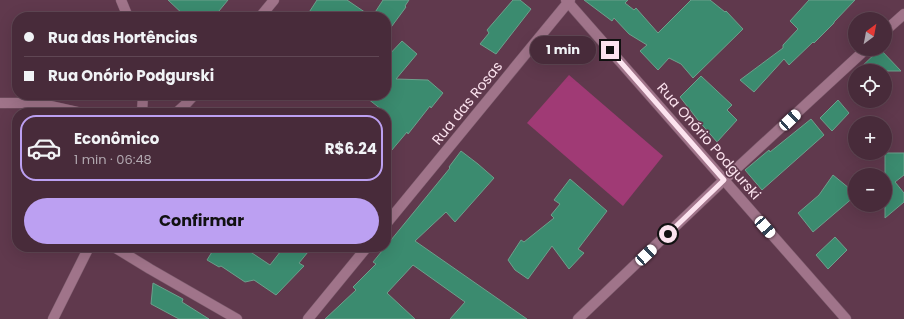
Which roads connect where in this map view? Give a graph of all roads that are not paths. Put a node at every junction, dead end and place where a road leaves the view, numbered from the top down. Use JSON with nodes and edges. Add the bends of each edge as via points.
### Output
{"nodes":[{"id":1,"x":121,"y":0,"type":"edge"},
{"id":2,"x":274,"y":0,"type":"edge"},
{"id":3,"x":568,"y":1,"type":"edge"},
{"id":4,"x":126,"y":12,"type":"edge"},
{"id":5,"x":264,"y":12,"type":"edge"},
{"id":6,"x":904,"y":14,"type":"edge"},
{"id":7,"x":892,"y":25,"type":"edge"},
{"id":8,"x":858,"y":56,"type":"edge"},
{"id":9,"x":190,"y":100,"type":"edge"},
{"id":10,"x":0,"y":103,"type":"edge"},
{"id":11,"x":60,"y":108,"type":"edge"},
{"id":12,"x":182,"y":108,"type":"edge"},
{"id":13,"x":724,"y":180,"type":"junction"},
{"id":14,"x":391,"y":218,"type":"edge"},
{"id":15,"x":86,"y":252,"type":"edge"},
{"id":16,"x":122,"y":252,"type":"edge"},
{"id":17,"x":363,"y":252,"type":"edge"},
{"id":18,"x":53,"y":319,"type":"edge"},
{"id":19,"x":237,"y":319,"type":"edge"},
{"id":20,"x":308,"y":319,"type":"edge"},
{"id":21,"x":578,"y":319,"type":"edge"},
{"id":22,"x":846,"y":319,"type":"edge"}],
"edges":[{"from":1,"to":4,"type":"street"},
{"from":2,"to":5,"type":"street"},
{"from":3,"to":13,"type":"street","name":"Rua Onório Podgurski"},
{"from":3,"to":14,"type":"street","name":"Rua das Rosas"},
{"from":6,"to":7,"type":"street"},
{"from":8,"to":13,"type":"street"},
{"from":9,"to":12,"type":"street"},
{"from":10,"to":11,"type":"street","via":[[37,103]]},
{"from":13,"to":21,"type":"street"},
{"from":13,"to":22,"type":"street","name":"Rua Onório Podgurski"},
{"from":15,"to":18,"type":"street"},
{"from":16,"to":19,"type":"street"},
{"from":17,"to":20,"type":"street"}]}
